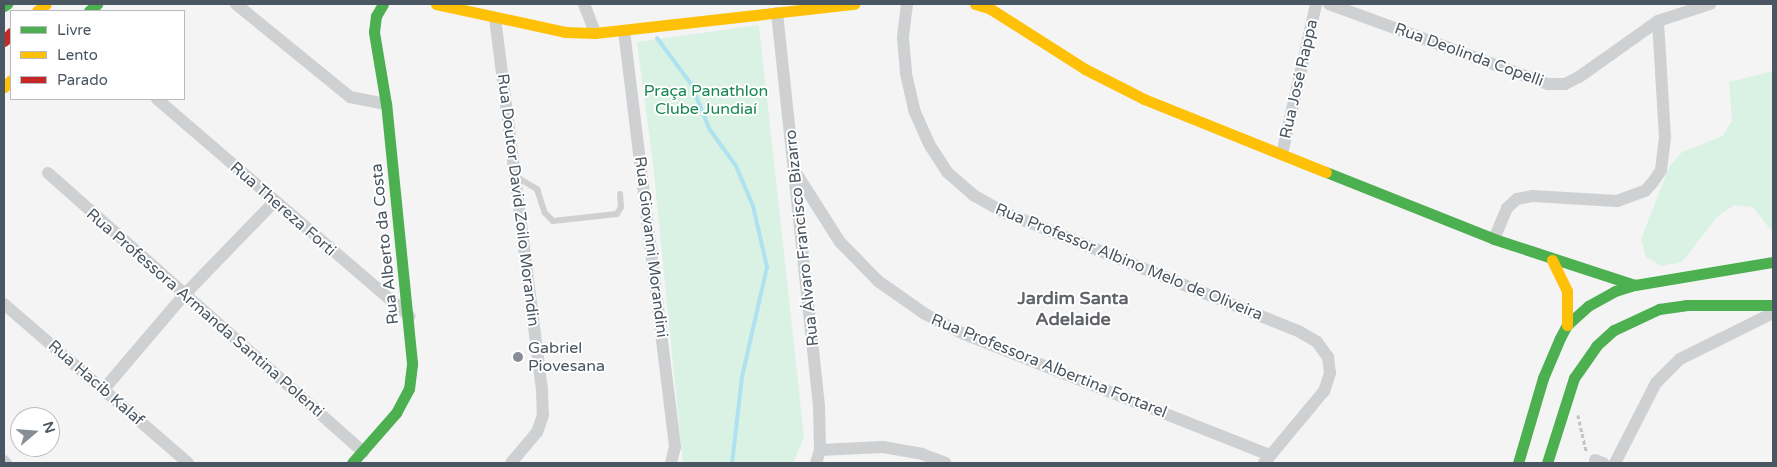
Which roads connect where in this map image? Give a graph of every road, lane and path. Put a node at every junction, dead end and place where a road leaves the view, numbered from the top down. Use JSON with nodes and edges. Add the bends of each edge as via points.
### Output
{"nodes":[{"id":1,"x":7,"y":4,"type":"edge"},
{"id":2,"x":236,"y":4,"type":"edge"},
{"id":3,"x":383,"y":4,"type":"edge"},
{"id":4,"x":436,"y":4,"type":"edge"},
{"id":5,"x":584,"y":4,"type":"edge"},
{"id":6,"x":854,"y":4,"type":"edge"},
{"id":7,"x":907,"y":4,"type":"edge"},
{"id":8,"x":975,"y":4,"type":"edge"},
{"id":9,"x":1316,"y":4,"type":"edge"},
{"id":10,"x":1329,"y":4,"type":"edge"},
{"id":11,"x":1710,"y":4,"type":"edge"},
{"id":12,"x":4,"y":6,"type":"edge"},
{"id":13,"x":777,"y":13,"type":"junction"},
{"id":14,"x":495,"y":18,"type":"junction"},
{"id":15,"x":1658,"y":21,"type":"junction"},
{"id":16,"x":624,"y":31,"type":"junction"},
{"id":17,"x":595,"y":33,"type":"junction"},
{"id":18,"x":158,"y":100,"type":"edge"},
{"id":19,"x":386,"y":104,"type":"junction"},
{"id":20,"x":1282,"y":154,"type":"junction"},
{"id":21,"x":48,"y":173,"type":"dead end"},
{"id":22,"x":796,"y":173,"type":"junction"},
{"id":23,"x":515,"y":176,"type":"junction"},
{"id":24,"x":620,"y":194,"type":"dead end"},
{"id":25,"x":274,"y":202,"type":"junction"},
{"id":26,"x":1494,"y":239,"type":"junction"},
{"id":27,"x":1552,"y":260,"type":"junction"},
{"id":28,"x":1773,"y":262,"type":"edge"},
{"id":29,"x":1636,"y":285,"type":"junction"},
{"id":30,"x":184,"y":295,"type":"junction"},
{"id":31,"x":4,"y":304,"type":"edge"},
{"id":32,"x":1773,"y":305,"type":"edge"},
{"id":33,"x":1773,"y":313,"type":"edge"},
{"id":34,"x":410,"y":317,"type":"junction"},
{"id":35,"x":1567,"y":324,"type":"junction"},
{"id":36,"x":104,"y":389,"type":"junction"},
{"id":37,"x":1580,"y":427,"type":"dead end"},
{"id":38,"x":820,"y":450,"type":"junction"},
{"id":39,"x":363,"y":452,"type":"junction"},
{"id":40,"x":1267,"y":459,"type":"edge"},
{"id":41,"x":1599,"y":462,"type":"edge"},
{"id":42,"x":188,"y":463,"type":"edge"},
{"id":43,"x":352,"y":463,"type":"edge"},
{"id":44,"x":511,"y":463,"type":"edge"},
{"id":45,"x":671,"y":463,"type":"edge"},
{"id":46,"x":816,"y":463,"type":"edge"},
{"id":47,"x":944,"y":463,"type":"edge"},
{"id":48,"x":1518,"y":463,"type":"edge"},
{"id":49,"x":1548,"y":463,"type":"edge"},
{"id":50,"x":1615,"y":463,"type":"edge"}],
"edges":[{"from":1,"to":12,"type":"main road"},
{"from":2,"to":19,"type":"street","via":[[350,97]]},
{"from":3,"to":19,"type":"main road","name":"Rua Alberto da Costa","via":[[376,16],[374,32]]},
{"from":4,"to":14,"type":"main road"},
{"from":5,"to":17,"type":"street"},
{"from":6,"to":13,"type":"main road"},
{"from":7,"to":40,"type":"street","name":"Rua Professor Albino Melo de Oliveira","via":[[903,38],[914,110],[928,144],[947,172],[973,195],[1006,213],[1300,332],[1317,342],[1328,357],[1330,373],[1324,390]]},
{"from":8,"to":20,"type":"main road","via":[[988,8],[1085,69],[1144,99]]},
{"from":9,"to":20,"type":"street","name":"Rua José Rappa"},
{"from":10,"to":15,"type":"street","name":"Rua Deolinda Copelli","via":[[1548,84],[1565,84],[1579,77]]},
{"from":11,"to":15,"type":"street","name":"Rua Deolinda Copelli"},
{"from":13,"to":16,"type":"main road"},
{"from":13,"to":22,"type":"street","name":"Rua Álvaro Francisco Bizarro"},
{"from":14,"to":17,"type":"main road","via":[[565,32]]},
{"from":14,"to":23,"type":"street","name":"Rua Doutor David Zoilo Morandin"},
{"from":15,"to":26,"type":"street","via":[[1665,137],[1661,170],[1653,182],[1645,191],[1617,201],[1532,196],[1517,199],[1507,208]]},
{"from":16,"to":17,"type":"main road"},
{"from":16,"to":45,"type":"street","name":"Rua Giovanni Morandini","via":[[675,447]]},
{"from":18,"to":25,"type":"street","name":"Rua Thereza Forti"},
{"from":19,"to":34,"type":"main road","name":"Rua Alberto da Costa"},
{"from":20,"to":26,"type":"main road"},
{"from":21,"to":30,"type":"street","name":"Rua Professora Armanda Santina Polenti"},
{"from":22,"to":38,"type":"street","name":"Rua Álvaro Francisco Bizarro","via":[[819,408]]},
{"from":22,"to":40,"type":"street","name":"Rua Professora Albertina Fortarel","via":[[840,242],[878,281],[925,314],[964,334]]},
{"from":23,"to":24,"type":"lane","via":[[537,189],[545,213],[553,221],[617,214],[621,207]]},
{"from":23,"to":44,"type":"street","name":"Rua Doutor David Zoilo Morandin","via":[[543,415],[537,432]]},
{"from":25,"to":30,"type":"street"},
{"from":25,"to":34,"type":"street","name":"Rua Thereza Forti"},
{"from":26,"to":27,"type":"main road"},
{"from":27,"to":29,"type":"main road"},
{"from":27,"to":35,"type":"main road","via":[[1567,291]]},
{"from":28,"to":29,"type":"main road"},
{"from":29,"to":35,"type":"main road","via":[[1615,291],[1588,306]]},
{"from":30,"to":36,"type":"street"},
{"from":30,"to":39,"type":"street","name":"Rua Professora Armanda Santina Polenti"},
{"from":31,"to":36,"type":"street","name":"Rua Hacib Kalaf"},
{"from":32,"to":49,"type":"main road","via":[[1677,306],[1635,318],[1614,330],[1596,346],[1567,394]]},
{"from":33,"to":50,"type":"street","via":[[1680,359],[1656,383]]},
{"from":34,"to":39,"type":"main road","name":"Rua Alberto da Costa","via":[[412,364],[409,389],[396,413]]},
{"from":35,"to":48,"type":"main road","via":[[1543,378]]},
{"from":36,"to":42,"type":"street","name":"Rua Hacib Kalaf"},
{"from":37,"to":41,"type":"path","via":[[1587,452]]},
{"from":38,"to":46,"type":"street","name":"Rua Álvaro Francisco Bizarro"},
{"from":38,"to":47,"type":"street","via":[[883,447],[922,454]]},
{"from":39,"to":43,"type":"main road","name":"Rua Alberto da Costa"}]}
